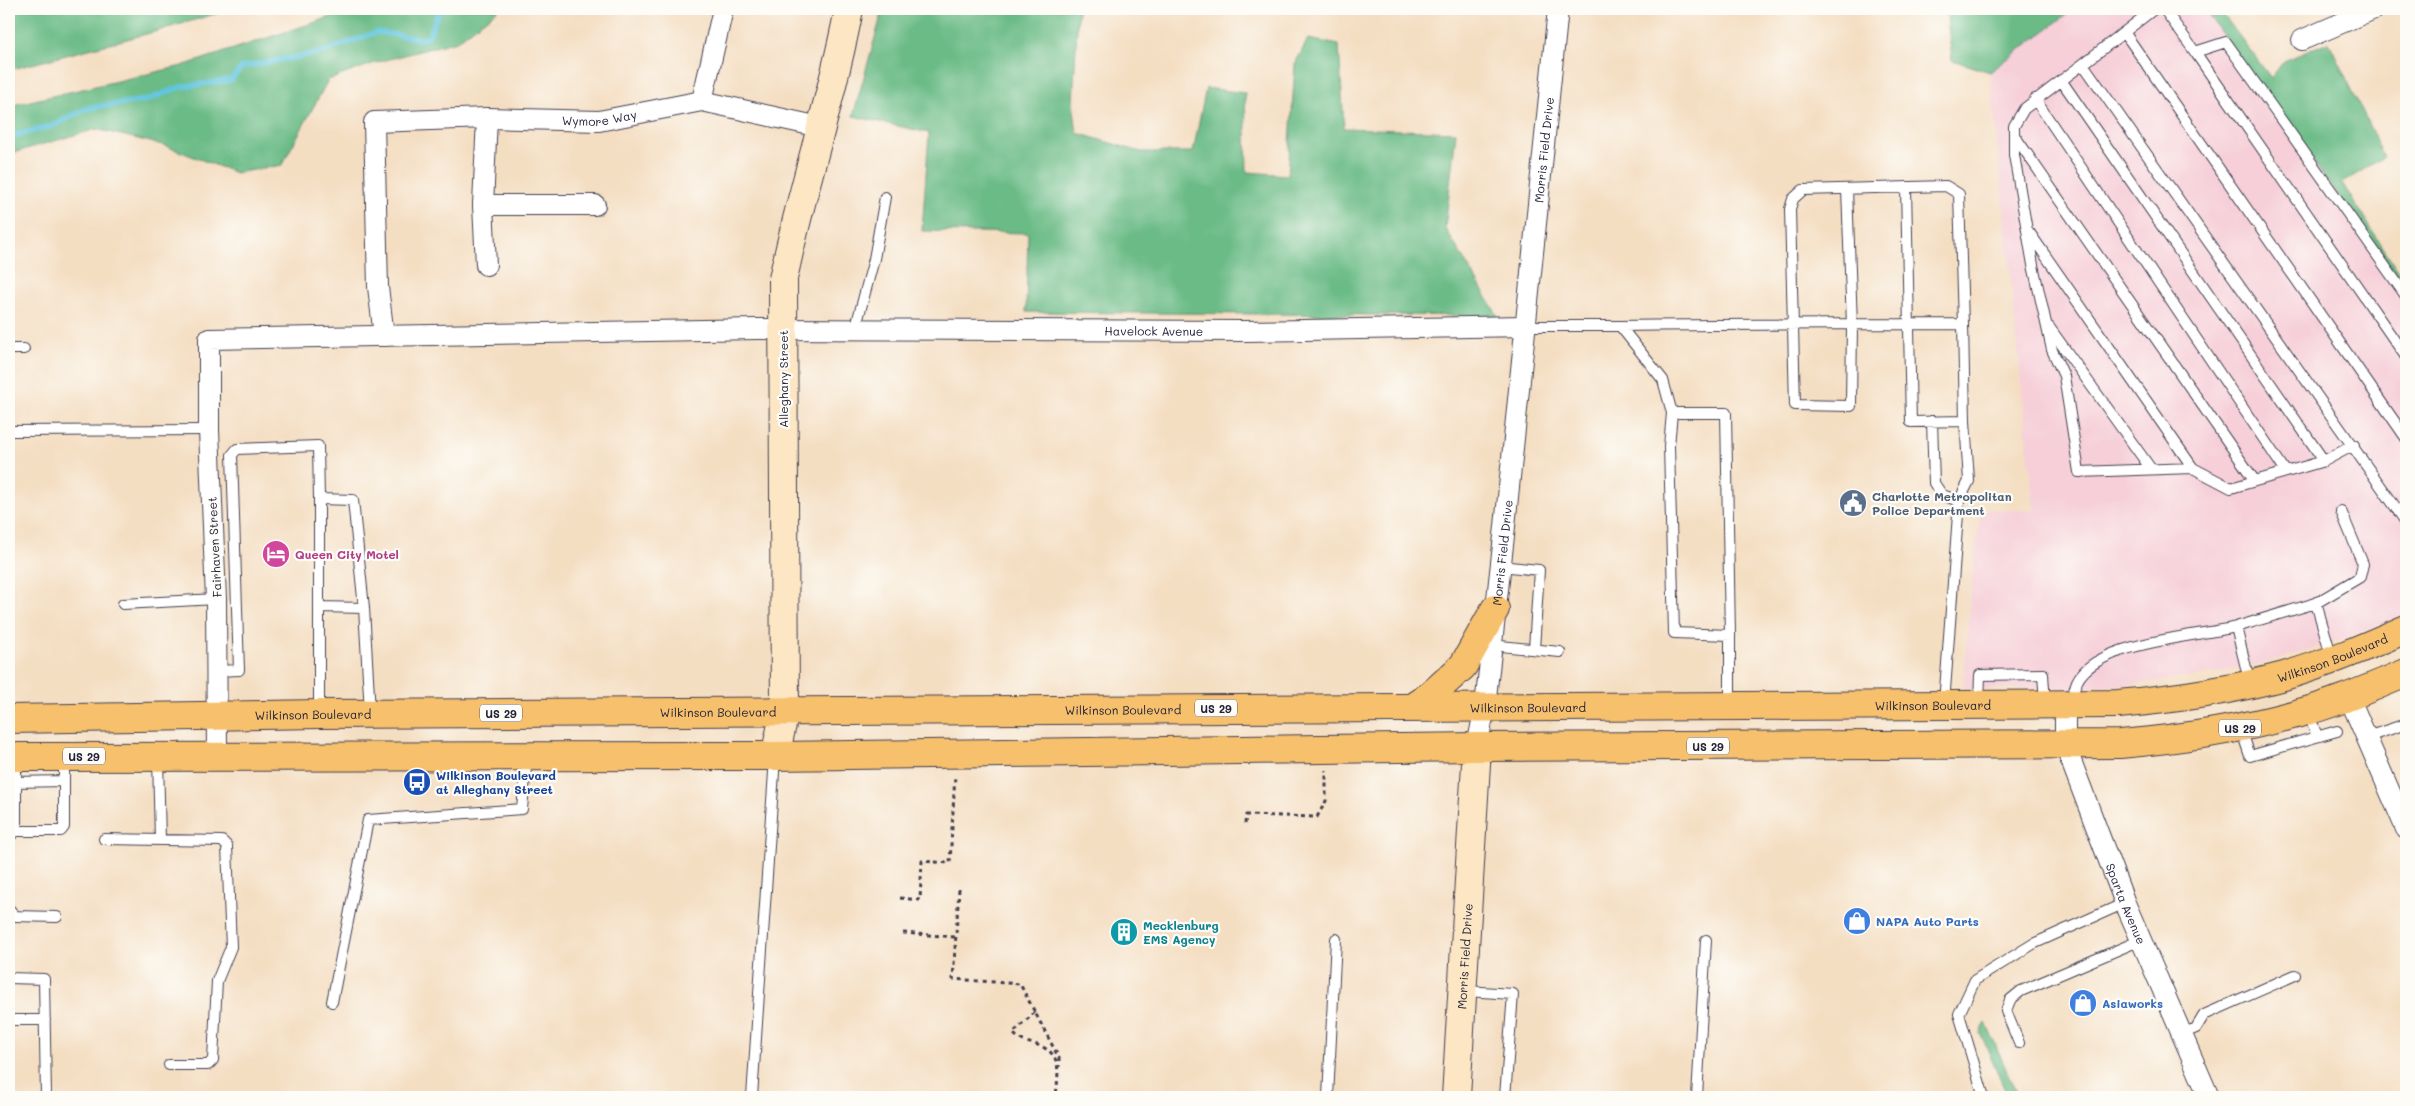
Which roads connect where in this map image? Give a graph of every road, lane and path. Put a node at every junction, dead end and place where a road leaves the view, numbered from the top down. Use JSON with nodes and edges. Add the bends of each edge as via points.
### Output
{"nodes":[{"id":1,"x":723,"y":9,"type":"edge"},
{"id":2,"x":849,"y":9,"type":"edge"},
{"id":3,"x":1558,"y":9,"type":"edge"},
{"id":4,"x":2154,"y":9,"type":"edge"},
{"id":5,"x":2164,"y":9,"type":"edge"},
{"id":6,"x":2374,"y":9,"type":"edge"},
{"id":7,"x":2124,"y":32,"type":"junction"},
{"id":8,"x":2302,"y":40,"type":"dead end"},
{"id":9,"x":2195,"y":52,"type":"junction"},
{"id":10,"x":2083,"y":64,"type":"junction"},
{"id":11,"x":2061,"y":80,"type":"junction"},
{"id":12,"x":2035,"y":99,"type":"junction"},
{"id":13,"x":702,"y":101,"type":"junction"},
{"id":14,"x":487,"y":118,"type":"junction"},
{"id":15,"x":820,"y":127,"type":"junction"},
{"id":16,"x":2014,"y":135,"type":"junction"},
{"id":17,"x":1906,"y":188,"type":"junction"},
{"id":18,"x":1847,"y":189,"type":"junction"},
{"id":19,"x":886,"y":197,"type":"dead end"},
{"id":20,"x":483,"y":205,"type":"junction"},
{"id":21,"x":595,"y":205,"type":"dead end"},
{"id":22,"x":2027,"y":229,"type":"junction"},
{"id":23,"x":486,"y":265,"type":"dead end"},
{"id":24,"x":2406,"y":296,"type":"edge"},
{"id":25,"x":1794,"y":322,"type":"junction"},
{"id":26,"x":2046,"y":322,"type":"junction"},
{"id":27,"x":1908,"y":324,"type":"junction"},
{"id":28,"x":1963,"y":324,"type":"junction"},
{"id":29,"x":1852,"y":325,"type":"junction"},
{"id":30,"x":1525,"y":326,"type":"junction"},
{"id":31,"x":1620,"y":326,"type":"junction"},
{"id":32,"x":783,"y":330,"type":"junction"},
{"id":33,"x":855,"y":330,"type":"junction"},
{"id":34,"x":384,"y":336,"type":"junction"},
{"id":35,"x":209,"y":339,"type":"joint"},
{"id":36,"x":9,"y":349,"type":"edge"},
{"id":37,"x":24,"y":349,"type":"dead end"},
{"id":38,"x":2406,"y":357,"type":"edge"},
{"id":39,"x":1672,"y":413,"type":"junction"},
{"id":40,"x":1932,"y":421,"type":"junction"},
{"id":41,"x":1965,"y":421,"type":"junction"},
{"id":42,"x":9,"y":430,"type":"edge"},
{"id":43,"x":209,"y":430,"type":"junction"},
{"id":44,"x":2406,"y":438,"type":"edge"},
{"id":45,"x":2354,"y":445,"type":"junction"},
{"id":46,"x":2324,"y":461,"type":"junction"},
{"id":47,"x":2193,"y":468,"type":"junction"},
{"id":48,"x":2150,"y":469,"type":"junction"},
{"id":49,"x":2286,"y":472,"type":"junction"},
{"id":50,"x":2255,"y":481,"type":"junction"},
{"id":51,"x":319,"y":499,"type":"junction"},
{"id":52,"x":1959,"y":501,"type":"junction"},
{"id":53,"x":2341,"y":511,"type":"dead end"},
{"id":54,"x":2406,"y":522,"type":"edge"},
{"id":55,"x":1500,"y":566,"type":"junction"},
{"id":56,"x":216,"y":599,"type":"junction"},
{"id":57,"x":2316,"y":603,"type":"junction"},
{"id":58,"x":123,"y":604,"type":"dead end"},
{"id":59,"x":320,"y":607,"type":"junction"},
{"id":60,"x":364,"y":608,"type":"junction"},
{"id":61,"x":1495,"y":610,"type":"junction"},
{"id":62,"x":2236,"y":627,"type":"junction"},
{"id":63,"x":2406,"y":629,"type":"edge"},
{"id":64,"x":1730,"y":635,"type":"junction"},
{"id":65,"x":1491,"y":645,"type":"junction"},
{"id":66,"x":1534,"y":649,"type":"junction"},
{"id":67,"x":1560,"y":652,"type":"dead end"},
{"id":68,"x":2333,"y":659,"type":"junction"},
{"id":69,"x":217,"y":671,"type":"junction"},
{"id":70,"x":2406,"y":673,"type":"edge"},
{"id":71,"x":2250,"y":684,"type":"junction"},
{"id":72,"x":2349,"y":697,"type":"junction"},
{"id":73,"x":1944,"y":704,"type":"junction"},
{"id":74,"x":2062,"y":704,"type":"junction"},
{"id":75,"x":1485,"y":706,"type":"junction"},
{"id":76,"x":1730,"y":706,"type":"junction"},
{"id":77,"x":1413,"y":707,"type":"junction"},
{"id":78,"x":785,"y":711,"type":"junction"},
{"id":79,"x":2308,"y":711,"type":"junction"},
{"id":80,"x":319,"y":714,"type":"junction"},
{"id":81,"x":370,"y":714,"type":"junction"},
{"id":82,"x":217,"y":715,"type":"junction"},
{"id":83,"x":9,"y":719,"type":"edge"},
{"id":84,"x":2406,"y":724,"type":"edge"},
{"id":85,"x":2241,"y":728,"type":"junction"},
{"id":86,"x":2336,"y":730,"type":"dead end"},
{"id":87,"x":2318,"y":736,"type":"junction"},
{"id":88,"x":2367,"y":737,"type":"junction"},
{"id":89,"x":2065,"y":746,"type":"junction"},
{"id":90,"x":1476,"y":747,"type":"junction"},
{"id":91,"x":217,"y":755,"type":"junction"},
{"id":92,"x":158,"y":756,"type":"junction"},
{"id":93,"x":527,"y":756,"type":"junction"},
{"id":94,"x":775,"y":756,"type":"junction"},
{"id":95,"x":14,"y":765,"type":"edge"},
{"id":96,"x":64,"y":769,"type":"junction"},
{"id":97,"x":1326,"y":770,"type":"dead end"},
{"id":98,"x":955,"y":772,"type":"dead end"},
{"id":99,"x":1245,"y":824,"type":"dead end"},
{"id":100,"x":2406,"y":829,"type":"edge"},
{"id":101,"x":12,"y":834,"type":"edge"},
{"id":102,"x":104,"y":839,"type":"dead end"},
{"id":103,"x":160,"y":840,"type":"junction"},
{"id":104,"x":958,"y":889,"type":"dead end"},
{"id":105,"x":900,"y":898,"type":"dead end"},
{"id":106,"x":2125,"y":903,"type":"junction"},
{"id":107,"x":9,"y":909,"type":"edge"},
{"id":108,"x":57,"y":917,"type":"dead end"},
{"id":109,"x":903,"y":933,"type":"dead end"},
{"id":110,"x":955,"y":937,"type":"junction"},
{"id":111,"x":1336,"y":939,"type":"dead end"},
{"id":112,"x":1706,"y":940,"type":"dead end"},
{"id":113,"x":2141,"y":940,"type":"junction"},
{"id":114,"x":2295,"y":976,"type":"dead end"},
{"id":115,"x":9,"y":978,"type":"edge"},
{"id":116,"x":1464,"y":991,"type":"junction"},
{"id":117,"x":332,"y":1002,"type":"dead end"},
{"id":118,"x":1035,"y":1012,"type":"junction"},
{"id":119,"x":9,"y":1020,"type":"edge"},
{"id":120,"x":45,"y":1020,"type":"junction"},
{"id":121,"x":2182,"y":1034,"type":"junction"},
{"id":122,"x":2019,"y":1044,"type":"dead end"},
{"id":123,"x":169,"y":1065,"type":"dead end"},
{"id":124,"x":1059,"y":1067,"type":"junction"},
{"id":125,"x":46,"y":1097,"type":"edge"},
{"id":126,"x":752,"y":1097,"type":"edge"},
{"id":127,"x":1056,"y":1097,"type":"edge"},
{"id":128,"x":1328,"y":1097,"type":"edge"},
{"id":129,"x":1456,"y":1097,"type":"edge"},
{"id":130,"x":1505,"y":1097,"type":"edge"},
{"id":131,"x":1697,"y":1097,"type":"edge"},
{"id":132,"x":1984,"y":1097,"type":"edge"},
{"id":133,"x":2209,"y":1097,"type":"edge"}],
"edges":[{"from":1,"to":13,"type":"street"},
{"from":2,"to":15,"type":"street","name":"Alleghany Street","via":[[839,65]]},
{"from":3,"to":30,"type":"street","name":"Morris Field Drive"},
{"from":4,"to":7,"type":"lane"},
{"from":5,"to":9,"type":"lane"},
{"from":6,"to":8,"type":"street"},
{"from":7,"to":10,"type":"lane"},
{"from":7,"to":44,"type":"lane"},
{"from":9,"to":24,"type":"lane","via":[[2226,42]]},
{"from":9,"to":38,"type":"lane"},
{"from":10,"to":11,"type":"lane"},
{"from":10,"to":45,"type":"lane"},
{"from":11,"to":12,"type":"lane"},
{"from":11,"to":46,"type":"lane"},
{"from":12,"to":16,"type":"lane","via":[[2024,109],[2014,126]]},
{"from":12,"to":49,"type":"lane"},
{"from":13,"to":14,"type":"street","name":"Wymore Way","via":[[598,121]]},
{"from":13,"to":15,"type":"street","name":"Wymore Way"},
{"from":14,"to":20,"type":"street"},
{"from":14,"to":34,"type":"street","name":"Wymore Way","via":[[374,122],[378,287]]},
{"from":15,"to":32,"type":"street","name":"Alleghany Street","via":[[783,279]]},
{"from":16,"to":22,"type":"lane","via":[[2014,155]]},
{"from":16,"to":50,"type":"lane"},
{"from":17,"to":18,"type":"lane"},
{"from":17,"to":27,"type":"lane"},
{"from":17,"to":28,"type":"lane","via":[[1946,186],[1959,194]]},
{"from":18,"to":25,"type":"lane","via":[[1803,190],[1793,198],[1790,209]]},
{"from":18,"to":29,"type":"lane"},
{"from":19,"to":33,"type":"lane"},
{"from":20,"to":21,"type":"street"},
{"from":20,"to":23,"type":"street"},
{"from":22,"to":26,"type":"lane"},
{"from":22,"to":47,"type":"lane"},
{"from":25,"to":29,"type":"lane"},
{"from":25,"to":29,"type":"lane","via":[[1795,405],[1851,406]]},
{"from":25,"to":31,"type":"lane"},
{"from":26,"to":48,"type":"lane"},
{"from":26,"to":48,"type":"lane","via":[[2052,350],[2064,376],[2079,472]]},
{"from":27,"to":28,"type":"lane"},
{"from":27,"to":29,"type":"lane"},
{"from":27,"to":40,"type":"lane","via":[[1911,422]]},
{"from":28,"to":41,"type":"lane"},
{"from":30,"to":31,"type":"lane"},
{"from":30,"to":33,"type":"street","name":"Havelock Avenue","via":[[1245,331]]},
{"from":30,"to":55,"type":"street","name":"Morris Field Drive"},
{"from":31,"to":39,"type":"lane","via":[[1664,380]]},
{"from":32,"to":33,"type":"street","name":"Havelock Avenue"},
{"from":32,"to":34,"type":"street","name":"Havelock Avenue"},
{"from":32,"to":78,"type":"street","name":"Alleghany Street"},
{"from":34,"to":35,"type":"street","name":"Havelock Avenue"},
{"from":35,"to":43,"type":"street","name":"Fairhaven Street"},
{"from":36,"to":37,"type":"lane"},
{"from":39,"to":64,"type":"lane","via":[[1726,413]]},
{"from":39,"to":64,"type":"lane","via":[[1669,446],[1674,633]]},
{"from":40,"to":41,"type":"lane"},
{"from":40,"to":52,"type":"lane","via":[[1934,483],[1942,495]]},
{"from":41,"to":52,"type":"lane","via":[[1969,481]]},
{"from":42,"to":43,"type":"lane"},
{"from":43,"to":56,"type":"street","name":"Fairhaven Street"},
{"from":45,"to":46,"type":"lane"},
{"from":45,"to":54,"type":"lane"},
{"from":46,"to":49,"type":"lane"},
{"from":47,"to":48,"type":"lane"},
{"from":47,"to":50,"type":"lane","via":[[2231,488]]},
{"from":49,"to":50,"type":"lane"},
{"from":51,"to":59,"type":"lane"},
{"from":51,"to":60,"type":"lane","via":[[353,500]]},
{"from":51,"to":69,"type":"lane","via":[[318,446],[237,449],[232,455],[239,670]]},
{"from":52,"to":73,"type":"lane"},
{"from":53,"to":57,"type":"lane","via":[[2363,564],[2360,577]]},
{"from":55,"to":61,"type":"street","name":"Morris Field Drive"},
{"from":55,"to":66,"type":"lane","via":[[1539,570]]},
{"from":56,"to":58,"type":"lane"},
{"from":56,"to":69,"type":"street","name":"Fairhaven Street"},
{"from":57,"to":62,"type":"lane"},
{"from":57,"to":68,"type":"lane"},
{"from":59,"to":60,"type":"lane"},
{"from":59,"to":80,"type":"lane"},
{"from":60,"to":81,"type":"lane"},
{"from":61,"to":65,"type":"street","name":"Morris Field Drive"},
{"from":61,"to":77,"type":"main road","via":[[1463,666]]},
{"from":62,"to":71,"type":"lane"},
{"from":62,"to":74,"type":"lane","via":[[2124,648],[2101,658],[2081,675]]},
{"from":63,"to":68,"type":"main road","name":"Wilkinson Boulevard","number":"US 29"},
{"from":64,"to":76,"type":"lane"},
{"from":65,"to":66,"type":"lane"},
{"from":65,"to":75,"type":"street","name":"Morris Field Drive"},
{"from":66,"to":67,"type":"lane"},
{"from":68,"to":71,"type":"main road","name":"Wilkinson Boulevard","number":"US 29"},
{"from":69,"to":82,"type":"street","name":"Fairhaven Street"},
{"from":70,"to":72,"type":"main road","number":"US 29"},
{"from":71,"to":74,"type":"main road","name":"Wilkinson Boulevard","number":"US 29","via":[[2170,699],[2118,704]]},
{"from":72,"to":79,"type":"main road","number":"US 29"},
{"from":72,"to":88,"type":"street"},
{"from":73,"to":74,"type":"main road","name":"Wilkinson Boulevard","number":"US 29"},
{"from":73,"to":76,"type":"main road","name":"Wilkinson Boulevard","number":"US 29"},
{"from":74,"to":89,"type":"street","name":"Sparta Avenue"},
{"from":75,"to":76,"type":"main road","name":"Wilkinson Boulevard","number":"US 29"},
{"from":75,"to":77,"type":"main road","name":"Wilkinson Boulevard","number":"US 29"},
{"from":75,"to":90,"type":"street","name":"Morris Field Drive"},
{"from":77,"to":78,"type":"main road","name":"Wilkinson Boulevard","number":"US 29"},
{"from":78,"to":81,"type":"main road","name":"Wilkinson Boulevard","number":"US 29"},
{"from":78,"to":94,"type":"street","name":"Alleghany Street"},
{"from":79,"to":85,"type":"main road","number":"US 29"},
{"from":79,"to":87,"type":"lane"},
{"from":80,"to":81,"type":"main road","name":"Wilkinson Boulevard","number":"US 29"},
{"from":80,"to":82,"type":"main road","name":"Wilkinson Boulevard","number":"US 29"},
{"from":82,"to":83,"type":"main road","name":"Wilkinson Boulevard","number":"US 29"},
{"from":82,"to":91,"type":"street","name":"Fairhaven Street"},
{"from":84,"to":88,"type":"lane"},
{"from":85,"to":87,"type":"lane","via":[[2250,756]]},
{"from":85,"to":89,"type":"main road","number":"US 29","via":[[2175,739]]},
{"from":86,"to":87,"type":"lane"},
{"from":88,"to":100,"type":"street"},
{"from":89,"to":90,"type":"main road","number":"US 29"},
{"from":89,"to":106,"type":"street","name":"Sparta Avenue"},
{"from":90,"to":94,"type":"main road","number":"US 29"},
{"from":90,"to":116,"type":"street","name":"Morris Field Drive"},
{"from":91,"to":92,"type":"main road","number":"US 29"},
{"from":91,"to":93,"type":"main road","number":"US 29"},
{"from":92,"to":96,"type":"main road","number":"US 29"},
{"from":92,"to":103,"type":"lane"},
{"from":93,"to":94,"type":"main road","number":"US 29"},
{"from":93,"to":117,"type":"lane","via":[[522,809],[368,820]]},
{"from":94,"to":126,"type":"lane"},
{"from":95,"to":96,"type":"main road","number":"US 29"},
{"from":95,"to":101,"type":"lane"},
{"from":96,"to":101,"type":"lane","via":[[64,827],[61,831]]},
{"from":97,"to":99,"type":"path","via":[[1326,801],[1317,817],[1246,815]]},
{"from":98,"to":105,"type":"path","via":[[950,863],[922,861],[920,900]]},
{"from":102,"to":103,"type":"lane"},
{"from":103,"to":123,"type":"lane","via":[[222,841],[227,846],[231,947],[217,981],[213,1060],[208,1065]]},
{"from":104,"to":110,"type":"path"},
{"from":106,"to":113,"type":"street","name":"Sparta Avenue"},
{"from":106,"to":132,"type":"lane","via":[[2033,944],[1975,980],[1959,1014]]},
{"from":107,"to":108,"type":"lane","via":[[14,916]]},
{"from":109,"to":110,"type":"path"},
{"from":110,"to":118,"type":"path","via":[[953,979],[1020,984]]},
{"from":111,"to":128,"type":"lane"},
{"from":112,"to":131,"type":"lane"},
{"from":113,"to":121,"type":"street","name":"Sparta Avenue"},
{"from":113,"to":122,"type":"lane","via":[[2021,991],[2010,1000],[2006,1011]]},
{"from":114,"to":121,"type":"lane","via":[[2204,1014],[2196,1028]]},
{"from":115,"to":120,"type":"lane","via":[[44,978]]},
{"from":116,"to":129,"type":"street","name":"Morris Field Drive"},
{"from":116,"to":130,"type":"lane","via":[[1513,994]]},
{"from":118,"to":124,"type":"path","via":[[1059,1058]]},
{"from":118,"to":124,"type":"path","via":[[1013,1033],[1023,1042],[1043,1047],[1053,1054]]},
{"from":119,"to":120,"type":"lane"},
{"from":120,"to":125,"type":"lane"},
{"from":121,"to":133,"type":"street","name":"Sparta Avenue"},
{"from":124,"to":127,"type":"path"}]}
